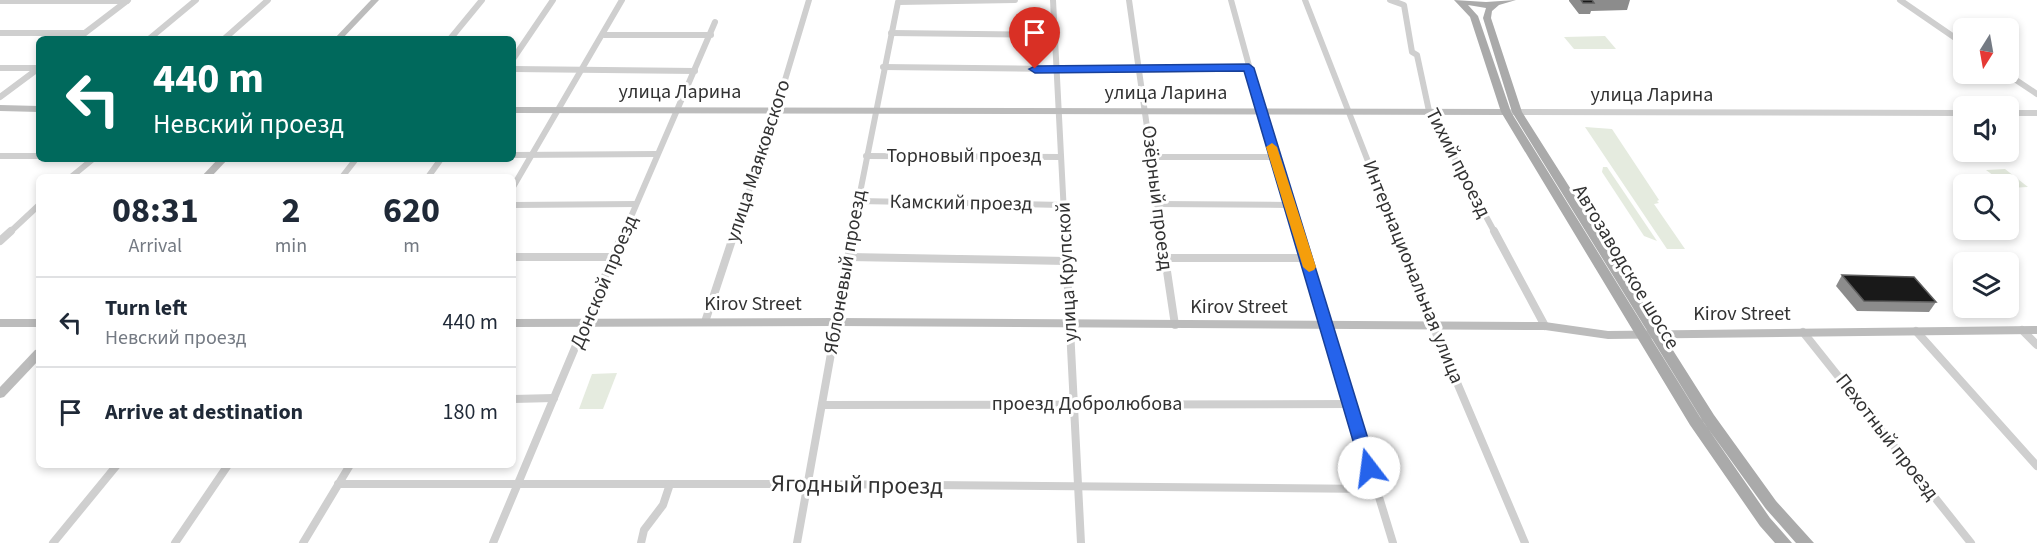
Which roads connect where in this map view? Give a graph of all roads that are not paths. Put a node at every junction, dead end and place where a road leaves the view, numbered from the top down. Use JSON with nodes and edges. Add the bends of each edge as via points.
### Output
{"nodes":[{"id":1,"x":196,"y":0,"type":"edge"},
{"id":2,"x":268,"y":0,"type":"edge"},
{"id":3,"x":375,"y":0,"type":"edge"},
{"id":4,"x":482,"y":0,"type":"edge"},
{"id":5,"x":553,"y":0,"type":"edge"},
{"id":6,"x":622,"y":0,"type":"edge"},
{"id":7,"x":808,"y":0,"type":"edge"},
{"id":8,"x":1016,"y":0,"type":"edge"},
{"id":9,"x":1053,"y":0,"type":"edge"},
{"id":10,"x":1129,"y":0,"type":"edge"},
{"id":11,"x":1231,"y":0,"type":"edge"},
{"id":12,"x":1305,"y":0,"type":"edge"},
{"id":13,"x":1390,"y":0,"type":"edge"},
{"id":14,"x":1458,"y":0,"type":"edge"},
{"id":15,"x":1512,"y":0,"type":"edge"},
{"id":16,"x":1900,"y":0,"type":"edge"},
{"id":17,"x":0,"y":1,"type":"edge"},
{"id":18,"x":128,"y":1,"type":"edge"},
{"id":19,"x":1494,"y":4,"type":"junction"},
{"id":20,"x":716,"y":22,"type":"dead end"},
{"id":21,"x":0,"y":33,"type":"edge"},
{"id":22,"x":84,"y":33,"type":"junction"},
{"id":23,"x":891,"y":33,"type":"junction"},
{"id":24,"x":604,"y":35,"type":"junction"},
{"id":25,"x":711,"y":35,"type":"junction"},
{"id":26,"x":1054,"y":35,"type":"junction"},
{"id":27,"x":80,"y":36,"type":"edge"},
{"id":28,"x":153,"y":36,"type":"edge"},
{"id":29,"x":227,"y":36,"type":"edge"},
{"id":30,"x":341,"y":36,"type":"edge"},
{"id":31,"x":452,"y":36,"type":"edge"},
{"id":32,"x":1953,"y":36,"type":"edge"},
{"id":33,"x":516,"y":55,"type":"edge"},
{"id":34,"x":883,"y":67,"type":"junction"},
{"id":35,"x":0,"y":68,"type":"edge"},
{"id":36,"x":36,"y":68,"type":"edge"},
{"id":37,"x":1249,"y":68,"type":"junction"},
{"id":38,"x":516,"y":69,"type":"edge"},
{"id":39,"x":36,"y":70,"type":"edge"},
{"id":40,"x":582,"y":70,"type":"junction"},
{"id":41,"x":1056,"y":70,"type":"junction"},
{"id":42,"x":1140,"y":70,"type":"junction"},
{"id":43,"x":695,"y":71,"type":"junction"},
{"id":44,"x":2019,"y":82,"type":"edge"},
{"id":45,"x":2037,"y":94,"type":"edge"},
{"id":46,"x":0,"y":97,"type":"edge"},
{"id":47,"x":0,"y":108,"type":"edge"},
{"id":48,"x":36,"y":109,"type":"edge"},
{"id":49,"x":516,"y":110,"type":"edge"},
{"id":50,"x":557,"y":110,"type":"junction"},
{"id":51,"x":678,"y":110,"type":"junction"},
{"id":52,"x":776,"y":110,"type":"junction"},
{"id":53,"x":875,"y":110,"type":"junction"},
{"id":54,"x":1058,"y":111,"type":"junction"},
{"id":55,"x":1146,"y":111,"type":"junction"},
{"id":56,"x":1263,"y":111,"type":"junction"},
{"id":57,"x":1348,"y":111,"type":"junction"},
{"id":58,"x":1429,"y":111,"type":"junction"},
{"id":59,"x":1511,"y":112,"type":"junction"},
{"id":60,"x":1953,"y":113,"type":"edge"},
{"id":61,"x":2019,"y":113,"type":"edge"},
{"id":62,"x":2037,"y":113,"type":"edge"},
{"id":63,"x":657,"y":154,"type":"junction"},
{"id":64,"x":516,"y":155,"type":"edge"},
{"id":65,"x":531,"y":155,"type":"junction"},
{"id":66,"x":4,"y":156,"type":"edge"},
{"id":67,"x":36,"y":156,"type":"edge"},
{"id":68,"x":866,"y":156,"type":"junction"},
{"id":69,"x":1061,"y":157,"type":"junction"},
{"id":70,"x":1274,"y":157,"type":"junction"},
{"id":71,"x":1153,"y":158,"type":"junction"},
{"id":72,"x":90,"y":162,"type":"edge"},
{"id":73,"x":220,"y":162,"type":"edge"},
{"id":74,"x":354,"y":162,"type":"edge"},
{"id":75,"x":0,"y":163,"type":"edge"},
{"id":76,"x":76,"y":174,"type":"edge"},
{"id":77,"x":209,"y":174,"type":"edge"},
{"id":78,"x":344,"y":174,"type":"edge"},
{"id":79,"x":516,"y":182,"type":"edge"},
{"id":80,"x":858,"y":201,"type":"junction"},
{"id":81,"x":636,"y":204,"type":"junction"},
{"id":82,"x":1156,"y":204,"type":"junction"},
{"id":83,"x":516,"y":205,"type":"edge"},
{"id":84,"x":1063,"y":205,"type":"junction"},
{"id":85,"x":1289,"y":205,"type":"junction"},
{"id":86,"x":36,"y":208,"type":"edge"},
{"id":87,"x":0,"y":241,"type":"edge"},
{"id":88,"x":849,"y":256,"type":"junction"},
{"id":89,"x":516,"y":257,"type":"edge"},
{"id":90,"x":613,"y":257,"type":"junction"},
{"id":91,"x":1164,"y":258,"type":"junction"},
{"id":92,"x":1306,"y":258,"type":"junction"},
{"id":93,"x":1066,"y":261,"type":"junction"},
{"id":94,"x":705,"y":322,"type":"junction"},
{"id":95,"x":837,"y":322,"type":"junction"},
{"id":96,"x":0,"y":323,"type":"edge"},
{"id":97,"x":36,"y":323,"type":"edge"},
{"id":98,"x":516,"y":323,"type":"edge"},
{"id":99,"x":587,"y":323,"type":"junction"},
{"id":100,"x":1069,"y":324,"type":"junction"},
{"id":101,"x":1175,"y":325,"type":"junction"},
{"id":102,"x":1328,"y":325,"type":"junction"},
{"id":103,"x":1433,"y":326,"type":"junction"},
{"id":104,"x":1545,"y":326,"type":"junction"},
{"id":105,"x":2022,"y":330,"type":"junction"},
{"id":106,"x":2037,"y":330,"type":"edge"},
{"id":107,"x":1916,"y":331,"type":"junction"},
{"id":108,"x":1803,"y":332,"type":"junction"},
{"id":109,"x":1649,"y":333,"type":"junction"},
{"id":110,"x":2037,"y":345,"type":"edge"},
{"id":111,"x":36,"y":356,"type":"edge"},
{"id":112,"x":0,"y":394,"type":"edge"},
{"id":113,"x":554,"y":398,"type":"junction"},
{"id":114,"x":516,"y":399,"type":"edge"},
{"id":115,"x":1073,"y":403,"type":"junction"},
{"id":116,"x":1352,"y":404,"type":"junction"},
{"id":117,"x":822,"y":405,"type":"junction"},
{"id":118,"x":2037,"y":466,"type":"edge"},
{"id":119,"x":115,"y":468,"type":"edge"},
{"id":120,"x":226,"y":468,"type":"edge"},
{"id":121,"x":348,"y":468,"type":"edge"},
{"id":122,"x":338,"y":484,"type":"junction"},
{"id":123,"x":519,"y":484,"type":"junction"},
{"id":124,"x":670,"y":484,"type":"junction"},
{"id":125,"x":809,"y":484,"type":"junction"},
{"id":126,"x":1078,"y":488,"type":"junction"},
{"id":127,"x":1375,"y":489,"type":"junction"},
{"id":128,"x":53,"y":543,"type":"edge"},
{"id":129,"x":175,"y":543,"type":"edge"},
{"id":130,"x":303,"y":543,"type":"edge"},
{"id":131,"x":493,"y":543,"type":"edge"},
{"id":132,"x":641,"y":543,"type":"edge"},
{"id":133,"x":797,"y":543,"type":"edge"},
{"id":134,"x":1081,"y":543,"type":"edge"},
{"id":135,"x":1393,"y":543,"type":"edge"},
{"id":136,"x":1525,"y":543,"type":"edge"},
{"id":137,"x":1784,"y":543,"type":"edge"},
{"id":138,"x":1806,"y":543,"type":"edge"},
{"id":139,"x":1971,"y":543,"type":"edge"}],
"edges":[{"from":1,"to":28,"type":"street"},
{"from":2,"to":29,"type":"street"},
{"from":3,"to":30,"type":"street"},
{"from":4,"to":31,"type":"street"},
{"from":5,"to":33,"type":"street"},
{"from":6,"to":24,"type":"street"},
{"from":7,"to":52,"type":"street","name":"улица Маяковского"},
{"from":8,"to":23,"type":"street","name":"Яблоневый проезд","via":[[898,2]]},
{"from":9,"to":26,"type":"street","name":"улица Крупской"},
{"from":10,"to":42,"type":"street","name":"Озёрный проезд"},
{"from":11,"to":37,"type":"street"},
{"from":12,"to":57,"type":"street","name":"Интернациональная улица"},
{"from":13,"to":58,"type":"street","name":"Тихий проезд","via":[[1404,5]]},
{"from":14,"to":19,"type":"main road"},
{"from":14,"to":59,"type":"main road","name":"Автозаводское шоссе","via":[[1474,16]]},
{"from":15,"to":19,"type":"main road"},
{"from":16,"to":32,"type":"street"},
{"from":17,"to":18,"type":"street"},
{"from":18,"to":22,"type":"street"},
{"from":19,"to":59,"type":"main road","name":"Автозаводское шоссе","via":[[1487,18]]},
{"from":20,"to":25,"type":"street","name":"Донской проезд"},
{"from":21,"to":22,"type":"street"},
{"from":22,"to":27,"type":"street"},
{"from":23,"to":26,"type":"street"},
{"from":23,"to":34,"type":"street","name":"Яблоневый проезд"},
{"from":24,"to":25,"type":"street"},
{"from":24,"to":40,"type":"street"},
{"from":25,"to":43,"type":"street","name":"Донской проезд"},
{"from":26,"to":41,"type":"street","name":"улица Крупской"},
{"from":34,"to":41,"type":"street"},
{"from":34,"to":53,"type":"street","name":"Яблоневый проезд"},
{"from":35,"to":36,"type":"street"},
{"from":37,"to":42,"type":"street"},
{"from":37,"to":56,"type":"street"},
{"from":38,"to":40,"type":"street"},
{"from":39,"to":46,"type":"street"},
{"from":40,"to":43,"type":"street"},
{"from":40,"to":50,"type":"street"},
{"from":41,"to":42,"type":"street"},
{"from":41,"to":54,"type":"street","name":"улица Крупской"},
{"from":42,"to":55,"type":"street","name":"Озёрный проезд"},
{"from":43,"to":51,"type":"street","name":"Донской проезд"},
{"from":44,"to":45,"type":"street"},
{"from":47,"to":48,"type":"street"},
{"from":49,"to":50,"type":"street","name":"улица Ларина"},
{"from":50,"to":51,"type":"street","name":"улица Ларина"},
{"from":50,"to":65,"type":"street"},
{"from":51,"to":52,"type":"street","name":"улица Ларина"},
{"from":51,"to":63,"type":"street","name":"Донской проезд"},
{"from":52,"to":53,"type":"street","name":"улица Ларина"},
{"from":52,"to":94,"type":"street","name":"улица Маяковского"},
{"from":53,"to":54,"type":"street","name":"улица Ларина"},
{"from":53,"to":68,"type":"street","name":"Яблоневый проезд"},
{"from":54,"to":55,"type":"street","name":"улица Ларина"},
{"from":54,"to":69,"type":"street","name":"улица Крупской"},
{"from":55,"to":56,"type":"street","name":"улица Ларина"},
{"from":55,"to":71,"type":"street","name":"Озёрный проезд"},
{"from":56,"to":57,"type":"street","name":"улица Ларина"},
{"from":56,"to":70,"type":"street"},
{"from":57,"to":58,"type":"street","name":"улица Ларина"},
{"from":57,"to":103,"type":"street","name":"Интернациональная улица"},
{"from":58,"to":59,"type":"street","name":"улица Ларина"},
{"from":58,"to":104,"type":"street","name":"Тихий проезд"},
{"from":59,"to":60,"type":"street","name":"улица Ларина"},
{"from":59,"to":109,"type":"main road","name":"Автозаводское шоссе"},
{"from":61,"to":62,"type":"street"},
{"from":63,"to":65,"type":"street"},
{"from":63,"to":81,"type":"street","name":"Донской проезд"},
{"from":64,"to":65,"type":"street"},
{"from":65,"to":79,"type":"street"},
{"from":66,"to":67,"type":"street"},
{"from":66,"to":75,"type":"street"},
{"from":68,"to":69,"type":"street","name":"Торновый проезд"},
{"from":68,"to":80,"type":"street","name":"Яблоневый проезд"},
{"from":69,"to":84,"type":"street","name":"улица Крупской"},
{"from":70,"to":71,"type":"street"},
{"from":70,"to":85,"type":"street"},
{"from":71,"to":82,"type":"street","name":"Озёрный проезд"},
{"from":72,"to":76,"type":"street"},
{"from":73,"to":77,"type":"street"},
{"from":74,"to":78,"type":"street"},
{"from":80,"to":84,"type":"street","name":"Камский проезд"},
{"from":80,"to":88,"type":"street","name":"Яблоневый проезд"},
{"from":81,"to":83,"type":"street"},
{"from":81,"to":90,"type":"street","name":"Донской проезд"},
{"from":82,"to":85,"type":"street"},
{"from":82,"to":91,"type":"street","name":"Озёрный проезд"},
{"from":84,"to":93,"type":"street","name":"улица Крупской"},
{"from":85,"to":92,"type":"street"},
{"from":86,"to":87,"type":"street"},
{"from":88,"to":93,"type":"street"},
{"from":88,"to":95,"type":"street","name":"Яблоневый проезд"},
{"from":89,"to":90,"type":"street"},
{"from":90,"to":99,"type":"street","name":"Донской проезд"},
{"from":91,"to":92,"type":"street"},
{"from":91,"to":101,"type":"street","name":"Озёрный проезд"},
{"from":92,"to":102,"type":"street"},
{"from":93,"to":100,"type":"street","name":"улица Крупской"},
{"from":94,"to":95,"type":"street","name":"Kirov Street"},
{"from":94,"to":99,"type":"street","name":"Kirov Street"},
{"from":95,"to":100,"type":"street","name":"Kirov Street"},
{"from":95,"to":117,"type":"street","name":"Яблоневый проезд"},
{"from":96,"to":97,"type":"street"},
{"from":98,"to":99,"type":"street","name":"Kirov Street"},
{"from":99,"to":113,"type":"street","name":"Донской проезд"},
{"from":100,"to":101,"type":"street","name":"Kirov Street"},
{"from":100,"to":115,"type":"street","name":"улица Крупской"},
{"from":101,"to":102,"type":"street","name":"Kirov Street"},
{"from":102,"to":103,"type":"street","name":"Kirov Street"},
{"from":102,"to":116,"type":"street"},
{"from":103,"to":104,"type":"street","name":"Kirov Street"},
{"from":103,"to":136,"type":"street","name":"Интернациональная улица"},
{"from":104,"to":109,"type":"street","name":"Kirov Street","via":[[1608,335]]},
{"from":105,"to":106,"type":"street","name":"Kirov Street"},
{"from":105,"to":107,"type":"street","name":"Kirov Street"},
{"from":105,"to":110,"type":"street"},
{"from":107,"to":108,"type":"street","name":"Kirov Street"},
{"from":107,"to":118,"type":"street"},
{"from":108,"to":109,"type":"street","name":"Kirov Street"},
{"from":108,"to":139,"type":"street","name":"Пехотный проезд"},
{"from":109,"to":137,"type":"main road","name":"Автозаводское шоссе","via":[[1695,421]]},
{"from":109,"to":138,"type":"main road","name":"Автозаводское шоссе","via":[[1771,505]]},
{"from":111,"to":112,"type":"street"},
{"from":113,"to":114,"type":"street"},
{"from":113,"to":123,"type":"street","name":"Донской проезд"},
{"from":115,"to":116,"type":"street","name":"проезд Добролюбова"},
{"from":115,"to":117,"type":"street","name":"проезд Добролюбова"},
{"from":115,"to":126,"type":"street","name":"улица Крупской"},
{"from":116,"to":127,"type":"street"},
{"from":117,"to":125,"type":"street","name":"Яблоневый проезд"},
{"from":119,"to":128,"type":"street"},
{"from":120,"to":129,"type":"street"},
{"from":121,"to":122,"type":"street"},
{"from":122,"to":123,"type":"street","name":"Ягодный проезд"},
{"from":122,"to":130,"type":"street"},
{"from":123,"to":124,"type":"street","name":"Ягодный проезд"},
{"from":123,"to":131,"type":"street","name":"Донской проезд"},
{"from":124,"to":125,"type":"street","name":"Ягодный проезд"},
{"from":124,"to":132,"type":"street","via":[[663,505],[644,530]]},
{"from":125,"to":126,"type":"street","name":"Ягодный проезд"},
{"from":125,"to":133,"type":"street","name":"Яблоневый проезд"},
{"from":126,"to":127,"type":"street","name":"Ягодный проезд"},
{"from":126,"to":134,"type":"street","name":"улица Крупской"},
{"from":127,"to":135,"type":"street"}]}
